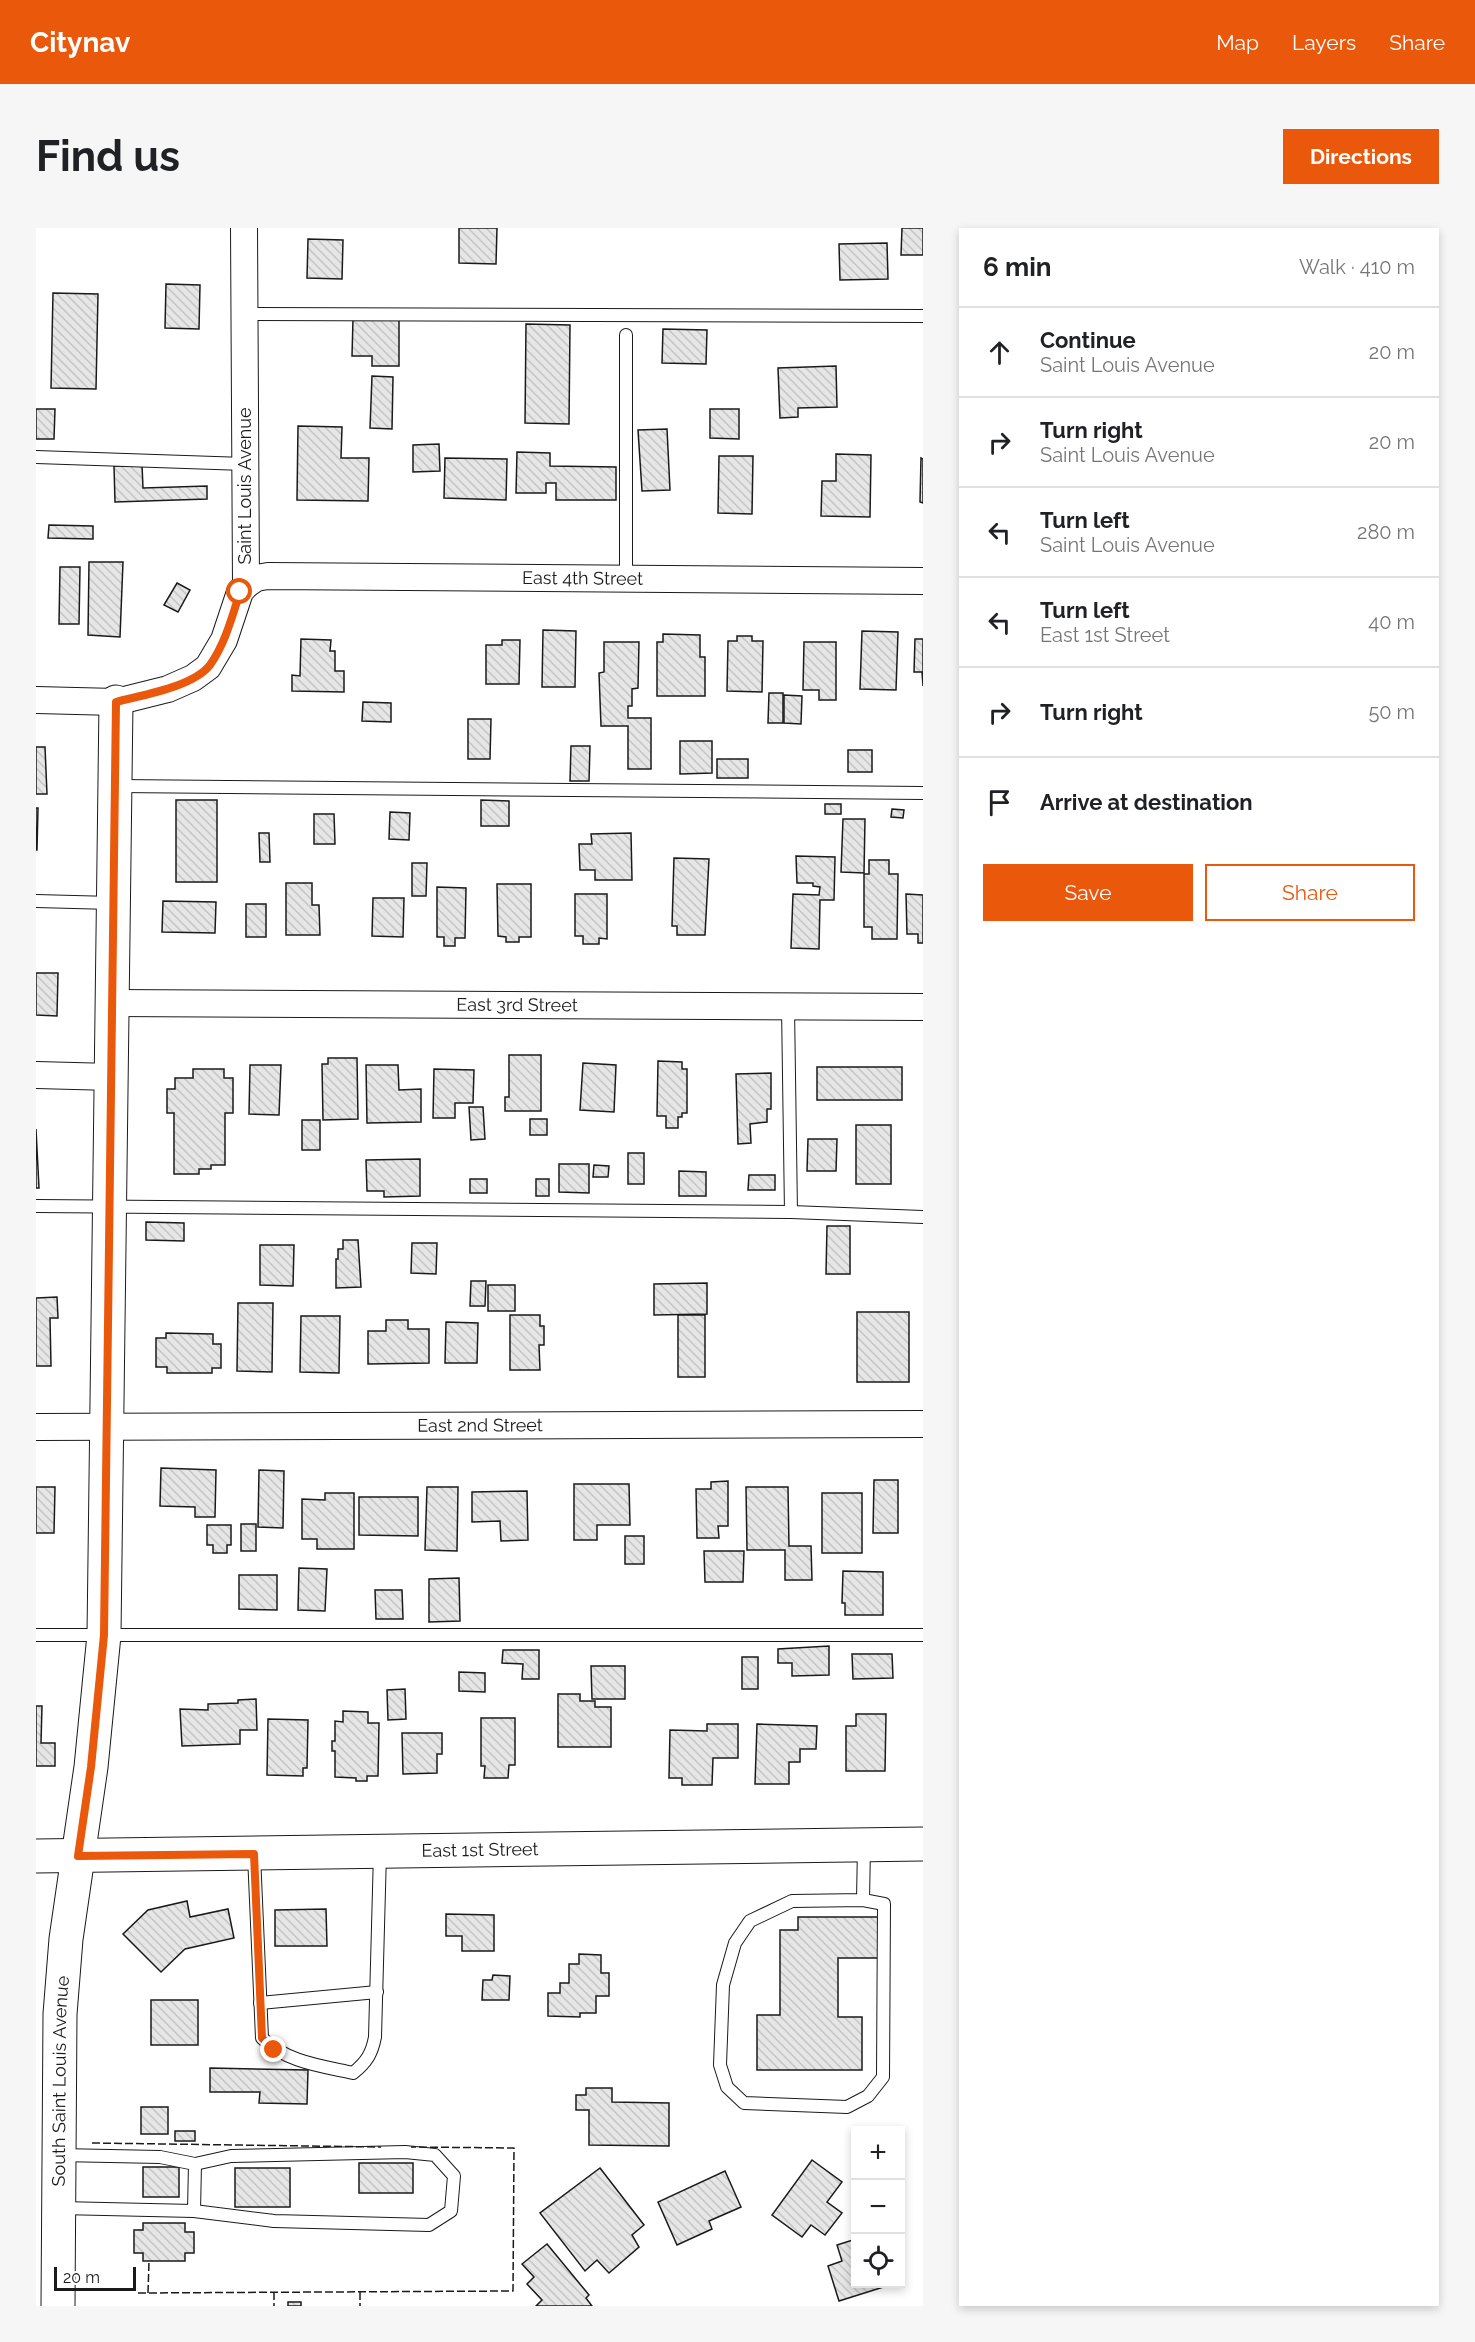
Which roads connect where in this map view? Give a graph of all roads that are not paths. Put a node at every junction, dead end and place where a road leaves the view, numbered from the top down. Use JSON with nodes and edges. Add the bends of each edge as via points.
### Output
{"nodes":[{"id":1,"x":244,"y":228,"type":"edge"},
{"id":2,"x":244,"y":314,"type":"junction"},
{"id":3,"x":923,"y":316,"type":"edge"},
{"id":4,"x":627,"y":335,"type":"dead end"},
{"id":5,"x":36,"y":457,"type":"edge"},
{"id":6,"x":245,"y":464,"type":"junction"},
{"id":7,"x":626,"y":579,"type":"junction"},
{"id":8,"x":923,"y":581,"type":"edge"},
{"id":9,"x":246,"y":585,"type":"junction"},
{"id":10,"x":36,"y":700,"type":"edge"},
{"id":11,"x":116,"y":702,"type":"junction"},
{"id":12,"x":115,"y":786,"type":"junction"},
{"id":13,"x":923,"y":793,"type":"edge"},
{"id":14,"x":36,"y":901,"type":"edge"},
{"id":15,"x":113,"y":903,"type":"junction"},
{"id":16,"x":112,"y":1003,"type":"junction"},
{"id":17,"x":788,"y":1007,"type":"junction"},
{"id":18,"x":923,"y":1007,"type":"edge"},
{"id":19,"x":36,"y":1075,"type":"edge"},
{"id":20,"x":112,"y":1077,"type":"junction"},
{"id":21,"x":36,"y":1206,"type":"edge"},
{"id":22,"x":110,"y":1206,"type":"junction"},
{"id":23,"x":791,"y":1212,"type":"junction"},
{"id":24,"x":923,"y":1217,"type":"edge"},
{"id":25,"x":923,"y":1424,"type":"edge"},
{"id":26,"x":36,"y":1427,"type":"edge"},
{"id":27,"x":107,"y":1427,"type":"junction"},
{"id":28,"x":36,"y":1635,"type":"edge"},
{"id":29,"x":104,"y":1635,"type":"junction"},
{"id":30,"x":923,"y":1635,"type":"edge"},
{"id":31,"x":923,"y":1844,"type":"edge"},
{"id":32,"x":864,"y":1845,"type":"junction"},
{"id":33,"x":380,"y":1852,"type":"junction"},
{"id":34,"x":254,"y":1854,"type":"junction"},
{"id":35,"x":36,"y":1856,"type":"edge"},
{"id":36,"x":78,"y":1856,"type":"junction"},
{"id":37,"x":863,"y":1900,"type":"junction"},
{"id":38,"x":377,"y":1992,"type":"junction"},
{"id":39,"x":260,"y":2003,"type":"junction"},
{"id":40,"x":59,"y":2155,"type":"junction"},
{"id":41,"x":195,"y":2164,"type":"junction"},
{"id":42,"x":58,"y":2207,"type":"junction"},
{"id":43,"x":194,"y":2211,"type":"junction"},
{"id":44,"x":58,"y":2306,"type":"edge"}],
"edges":[{"from":1,"to":2,"type":"street","name":"Saint Louis Avenue"},
{"from":2,"to":3,"type":"lane"},
{"from":2,"to":6,"type":"street","name":"Saint Louis Avenue"},
{"from":4,"to":7,"type":"lane"},
{"from":5,"to":6,"type":"lane"},
{"from":6,"to":9,"type":"street","name":"Saint Louis Avenue"},
{"from":7,"to":8,"type":"street","name":"East 4th Street"},
{"from":7,"to":9,"type":"street","name":"East 4th Street","via":[[268,576]]},
{"from":9,"to":11,"type":"street","name":"Saint Louis Avenue","via":[[224,640],[208,667],[168,688]]},
{"from":10,"to":11,"type":"street"},
{"from":11,"to":12,"type":"street"},
{"from":12,"to":13,"type":"lane"},
{"from":12,"to":15,"type":"street"},
{"from":14,"to":15,"type":"lane"},
{"from":15,"to":16,"type":"street"},
{"from":16,"to":17,"type":"street","name":"East 3rd Street"},
{"from":16,"to":20,"type":"street"},
{"from":17,"to":18,"type":"street","name":"East 3rd Street"},
{"from":17,"to":23,"type":"lane"},
{"from":19,"to":20,"type":"street"},
{"from":20,"to":22,"type":"street"},
{"from":21,"to":22,"type":"lane"},
{"from":22,"to":23,"type":"lane"},
{"from":22,"to":27,"type":"street"},
{"from":23,"to":24,"type":"lane"},
{"from":25,"to":27,"type":"street","name":"East 2nd Street"},
{"from":26,"to":27,"type":"street","name":"East 2nd Street"},
{"from":27,"to":29,"type":"street"},
{"from":28,"to":29,"type":"lane"},
{"from":29,"to":30,"type":"lane"},
{"from":29,"to":36,"type":"street"},
{"from":31,"to":32,"type":"street","name":"East 1st Street"},
{"from":32,"to":33,"type":"street","name":"East 1st Street"},
{"from":32,"to":37,"type":"lane"},
{"from":33,"to":34,"type":"street","name":"East 1st Street"},
{"from":33,"to":38,"type":"lane"},
{"from":34,"to":36,"type":"street","name":"East 1st Street"},
{"from":34,"to":39,"type":"lane"},
{"from":35,"to":36,"type":"street","name":"East 1st Street"},
{"from":36,"to":40,"type":"street","name":"South Saint Louis Avenue","via":[[60,2014]]},
{"from":37,"to":37,"type":"lane","via":[[792,1901],[750,1921],[735,1943],[723,1985],[720,2065],[727,2087],[744,2103],[847,2107],[868,2096],[883,2077],[884,1904]]},
{"from":38,"to":39,"type":"lane"},
{"from":38,"to":39,"type":"lane","via":[[372,2052],[353,2073],[308,2064],[274,2050],[262,2038]]},
{"from":40,"to":41,"type":"lane","via":[[160,2157]]},
{"from":40,"to":42,"type":"street","name":"South Saint Louis Avenue"},
{"from":41,"to":43,"type":"lane"},
{"from":41,"to":43,"type":"lane","via":[[231,2156],[405,2152],[435,2155],[454,2176],[451,2211],[429,2225],[274,2221]]},
{"from":42,"to":43,"type":"lane"},
{"from":42,"to":44,"type":"street","name":"South Saint Louis Avenue"}]}
